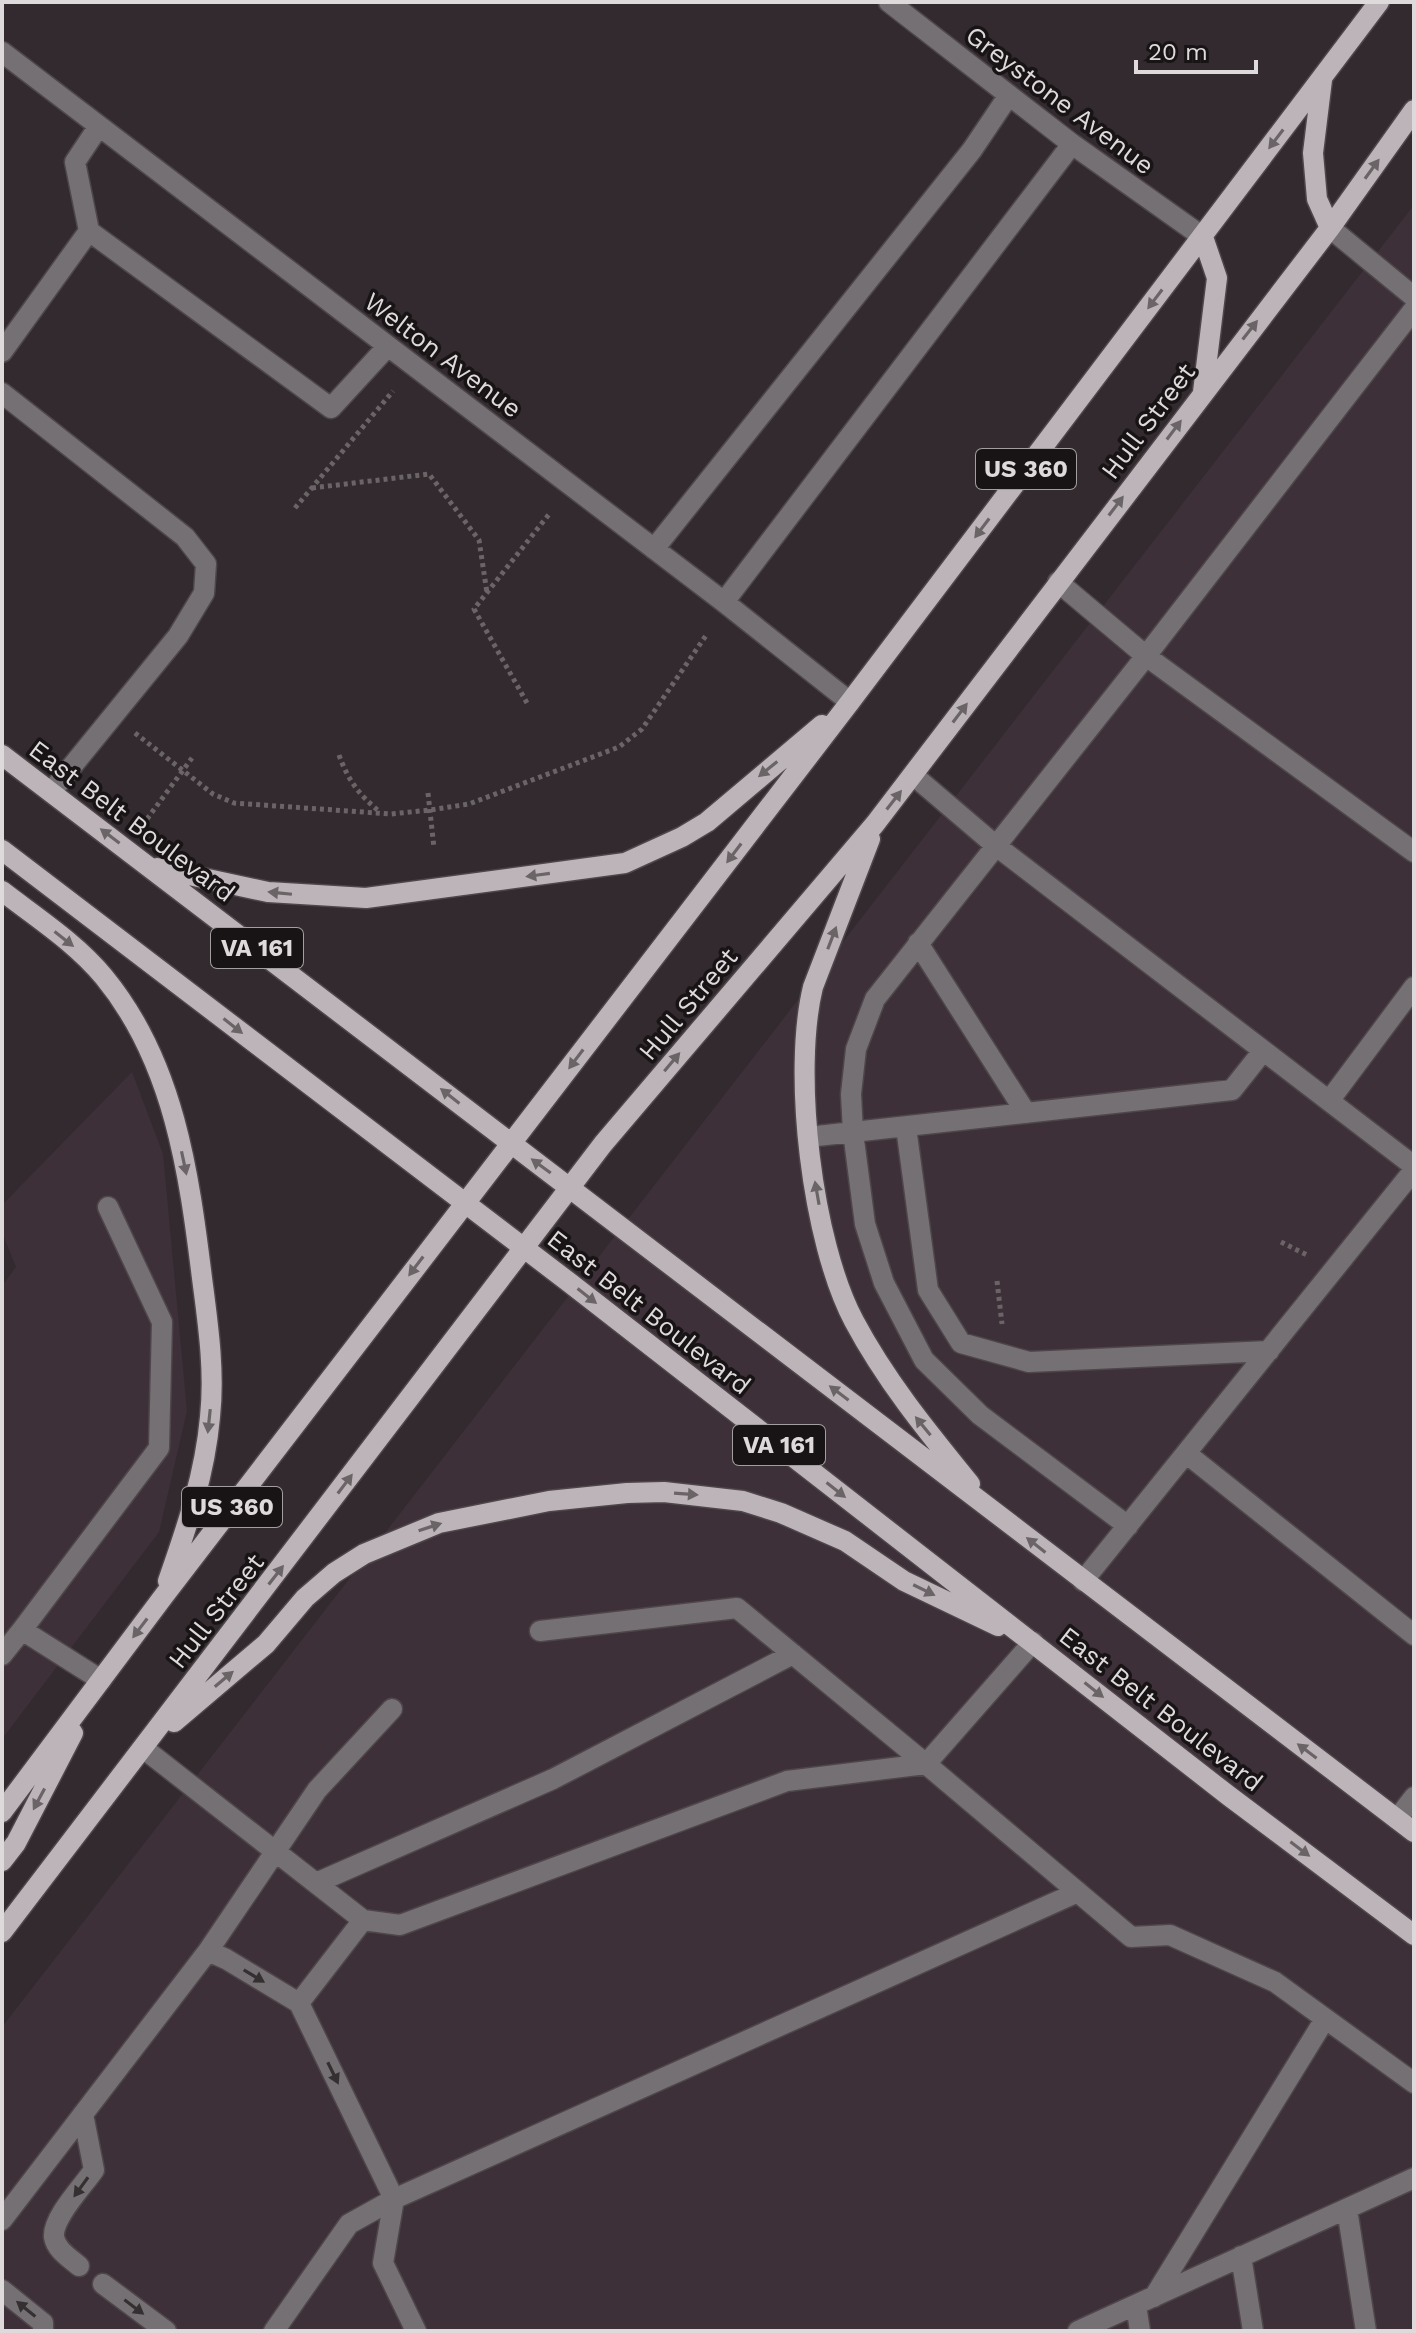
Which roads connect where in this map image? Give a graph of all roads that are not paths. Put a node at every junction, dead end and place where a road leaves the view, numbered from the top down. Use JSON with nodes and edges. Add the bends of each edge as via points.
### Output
{"nodes":[{"id":1,"x":889,"y":2,"type":"edge"},
{"id":2,"x":1379,"y":2,"type":"edge"},
{"id":3,"x":2,"y":52,"type":"edge"},
{"id":4,"x":1323,"y":76,"type":"junction"},
{"id":5,"x":1009,"y":95,"type":"junction"},
{"id":6,"x":1414,"y":110,"type":"edge"},
{"id":7,"x":99,"y":126,"type":"junction"},
{"id":8,"x":1072,"y":144,"type":"junction"},
{"id":9,"x":1330,"y":228,"type":"junction"},
{"id":10,"x":89,"y":231,"type":"junction"},
{"id":11,"x":1203,"y":237,"type":"junction"},
{"id":12,"x":1414,"y":297,"type":"edge"},
{"id":13,"x":1414,"y":309,"type":"edge"},
{"id":14,"x":388,"y":346,"type":"junction"},
{"id":15,"x":2,"y":352,"type":"edge"},
{"id":16,"x":1203,"y":392,"type":"junction"},
{"id":17,"x":2,"y":393,"type":"edge"},
{"id":18,"x":654,"y":549,"type":"junction"},
{"id":19,"x":1058,"y":582,"type":"junction"},
{"id":20,"x":724,"y":602,"type":"junction"},
{"id":21,"x":1146,"y":656,"type":"junction"},
{"id":22,"x":850,"y":702,"type":"junction"},
{"id":23,"x":2,"y":755,"type":"edge"},
{"id":24,"x":913,"y":775,"type":"junction"},
{"id":25,"x":51,"y":792,"type":"junction"},
{"id":26,"x":875,"y":824,"type":"junction"},
{"id":27,"x":995,"y":845,"type":"junction"},
{"id":28,"x":2,"y":850,"type":"edge"},
{"id":29,"x":1414,"y":852,"type":"edge"},
{"id":30,"x":150,"y":866,"type":"junction"},
{"id":31,"x":2,"y":891,"type":"edge"},
{"id":32,"x":918,"y":943,"type":"junction"},
{"id":33,"x":1414,"y":987,"type":"edge"},
{"id":34,"x":1263,"y":1051,"type":"junction"},
{"id":35,"x":1329,"y":1101,"type":"junction"},
{"id":36,"x":1026,"y":1113,"type":"junction"},
{"id":37,"x":906,"y":1127,"type":"junction"},
{"id":38,"x":853,"y":1132,"type":"junction"},
{"id":39,"x":808,"y":1137,"type":"junction"},
{"id":40,"x":511,"y":1144,"type":"junction"},
{"id":41,"x":1414,"y":1168,"type":"edge"},
{"id":42,"x":570,"y":1188,"type":"junction"},
{"id":43,"x":464,"y":1204,"type":"junction"},
{"id":44,"x":108,"y":1207,"type":"dead end"},
{"id":45,"x":524,"y":1249,"type":"junction"},
{"id":46,"x":1269,"y":1351,"type":"junction"},
{"id":47,"x":1187,"y":1454,"type":"junction"},
{"id":48,"x":990,"y":1509,"type":"junction"},
{"id":49,"x":1128,"y":1526,"type":"junction"},
{"id":50,"x":1083,"y":1581,"type":"junction"},
{"id":51,"x":163,"y":1597,"type":"junction"},
{"id":52,"x":22,"y":1630,"type":"junction"},
{"id":53,"x":540,"y":1631,"type":"dead end"},
{"id":54,"x":1414,"y":1635,"type":"edge"},
{"id":55,"x":1033,"y":1642,"type":"junction"},
{"id":56,"x":793,"y":1654,"type":"junction"},
{"id":57,"x":2,"y":1655,"type":"edge"},
{"id":58,"x":101,"y":1680,"type":"junction"},
{"id":59,"x":392,"y":1709,"type":"dead end"},
{"id":60,"x":143,"y":1748,"type":"junction"},
{"id":61,"x":926,"y":1764,"type":"junction"},
{"id":62,"x":1414,"y":1797,"type":"edge"},
{"id":63,"x":2,"y":1812,"type":"edge"},
{"id":64,"x":1397,"y":1819,"type":"junction"},
{"id":65,"x":1414,"y":1832,"type":"edge"},
{"id":66,"x":275,"y":1851,"type":"junction"},
{"id":67,"x":2,"y":1861,"type":"edge"},
{"id":68,"x":316,"y":1883,"type":"junction"},
{"id":69,"x":1078,"y":1892,"type":"junction"},
{"id":70,"x":363,"y":1920,"type":"junction"},
{"id":71,"x":2,"y":1932,"type":"edge"},
{"id":72,"x":1414,"y":1935,"type":"edge"},
{"id":73,"x":208,"y":1951,"type":"junction"},
{"id":74,"x":299,"y":2003,"type":"junction"},
{"id":75,"x":1325,"y":2019,"type":"junction"},
{"id":76,"x":1414,"y":2083,"type":"edge"},
{"id":77,"x":83,"y":2114,"type":"junction"},
{"id":78,"x":1414,"y":2178,"type":"edge"},
{"id":79,"x":394,"y":2199,"type":"junction"},
{"id":80,"x":1347,"y":2209,"type":"junction"},
{"id":81,"x":2,"y":2220,"type":"edge"},
{"id":82,"x":1241,"y":2256,"type":"junction"},
{"id":83,"x":79,"y":2266,"type":"dead end"},
{"id":84,"x":103,"y":2284,"type":"dead end"},
{"id":85,"x":2,"y":2290,"type":"edge"},
{"id":86,"x":1145,"y":2301,"type":"junction"},
{"id":87,"x":43,"y":2331,"type":"edge"},
{"id":88,"x":166,"y":2331,"type":"edge"},
{"id":89,"x":274,"y":2331,"type":"edge"},
{"id":90,"x":416,"y":2331,"type":"edge"},
{"id":91,"x":1078,"y":2331,"type":"edge"},
{"id":92,"x":1140,"y":2331,"type":"edge"},
{"id":93,"x":1253,"y":2331,"type":"edge"},
{"id":94,"x":1366,"y":2331,"type":"edge"}],
"edges":[{"from":1,"to":5,"type":"street","name":"Greystone Avenue"},
{"from":2,"to":4,"type":"main road","name":"Hull Street","number":"US 360"},
{"from":3,"to":7,"type":"street","name":"Welton Avenue"},
{"from":4,"to":9,"type":"main road","via":[[1313,153],[1317,199]]},
{"from":4,"to":11,"type":"main road","name":"Hull Street","number":"US 360","one_way":true},
{"from":5,"to":8,"type":"street","name":"Greystone Avenue"},
{"from":5,"to":18,"type":"street","via":[[972,150]]},
{"from":9,"to":6,"type":"main road","name":"Hull Street","number":"US 360","one_way":true},
{"from":7,"to":10,"type":"street","via":[[75,162]]},
{"from":7,"to":14,"type":"street","name":"Welton Avenue"},
{"from":8,"to":11,"type":"street","name":"Greystone Avenue"},
{"from":8,"to":20,"type":"street"},
{"from":9,"to":12,"type":"street"},
{"from":16,"to":9,"type":"main road","name":"Hull Street","number":"US 360","one_way":true},
{"from":10,"to":14,"type":"street","via":[[331,408]]},
{"from":10,"to":15,"type":"street"},
{"from":11,"to":16,"type":"main road","via":[[1217,278]]},
{"from":11,"to":22,"type":"main road","name":"Hull Street","number":"US 360","one_way":true},
{"from":13,"to":21,"type":"street"},
{"from":14,"to":18,"type":"street","name":"Welton Avenue"},
{"from":19,"to":16,"type":"main road","name":"Hull Street","number":"US 360","one_way":true},
{"from":17,"to":25,"type":"street","via":[[185,537],[206,564],[204,593],[178,636]]},
{"from":18,"to":20,"type":"street","name":"Welton Avenue"},
{"from":19,"to":21,"type":"street"},
{"from":24,"to":19,"type":"main road","name":"Hull Street","number":"US 360","one_way":true},
{"from":20,"to":22,"type":"street","name":"Welton Avenue"},
{"from":21,"to":27,"type":"street"},
{"from":21,"to":29,"type":"street"},
{"from":22,"to":30,"type":"main road","one_way":true,"via":[[707,822],[625,863],[366,898],[268,892]]},
{"from":22,"to":40,"type":"main road","name":"Hull Street","number":"US 360","one_way":true},
{"from":23,"to":25,"type":"main road","name":"East Belt Boulevard","number":"VA 161"},
{"from":26,"to":24,"type":"main road","name":"Hull Street","number":"US 360","one_way":true},
{"from":24,"to":27,"type":"street"},
{"from":30,"to":25,"type":"main road","name":"East Belt Boulevard","number":"VA 161","one_way":true},
{"from":39,"to":26,"type":"main road","one_way":true,"via":[[804,1070],[809,1004]]},
{"from":42,"to":26,"type":"main road","name":"Hull Street","number":"US 360","one_way":true},
{"from":27,"to":32,"type":"street"},
{"from":27,"to":34,"type":"street"},
{"from":28,"to":43,"type":"main road","name":"East Belt Boulevard","number":"VA 161","one_way":true},
{"from":40,"to":30,"type":"main road","name":"East Belt Boulevard","number":"VA 161","one_way":true},
{"from":31,"to":51,"type":"main road","one_way":true,"via":[[82,953],[104,977],[152,1054],[178,1133],[206,1310],[210,1417],[195,1498]]},
{"from":32,"to":36,"type":"street"},
{"from":32,"to":38,"type":"street","via":[[875,999],[856,1049]]},
{"from":33,"to":35,"type":"street"},
{"from":34,"to":35,"type":"street"},
{"from":34,"to":36,"type":"street","via":[[1232,1090]]},
{"from":35,"to":41,"type":"street"},
{"from":36,"to":37,"type":"street"},
{"from":37,"to":38,"type":"street"},
{"from":37,"to":46,"type":"street","via":[[928,1290],[961,1343],[1029,1362]]},
{"from":38,"to":39,"type":"street"},
{"from":38,"to":49,"type":"street","via":[[865,1224],[884,1283],[924,1360],[980,1415]]},
{"from":48,"to":39,"type":"main road","one_way":true,"via":[[894,1388],[853,1320],[825,1236]]},
{"from":42,"to":40,"type":"main road","name":"East Belt Boulevard","number":"VA 161","one_way":true},
{"from":40,"to":43,"type":"main road","name":"Hull Street","number":"US 360"},
{"from":41,"to":46,"type":"street"},
{"from":42,"to":45,"type":"main road","name":"Hull Street","number":"US 360"},
{"from":48,"to":42,"type":"main road","name":"East Belt Boulevard","number":"VA 161","one_way":true},
{"from":43,"to":45,"type":"main road","name":"East Belt Boulevard","number":"VA 161"},
{"from":43,"to":51,"type":"main road","name":"Hull Street","number":"US 360","one_way":true},
{"from":44,"to":52,"type":"street","via":[[162,1322],[159,1448]]},
{"from":45,"to":55,"type":"main road","name":"East Belt Boulevard","number":"VA 161","one_way":true},
{"from":60,"to":45,"type":"main road","name":"Hull Street","number":"US 360","one_way":true},
{"from":46,"to":47,"type":"street"},
{"from":47,"to":49,"type":"street"},
{"from":47,"to":54,"type":"street"},
{"from":50,"to":48,"type":"main road","name":"East Belt Boulevard","number":"VA 161","one_way":true},
{"from":49,"to":50,"type":"street"},
{"from":64,"to":50,"type":"main road","name":"East Belt Boulevard","number":"VA 161","one_way":true},
{"from":51,"to":58,"type":"main road","name":"Hull Street","number":"US 360","one_way":true},
{"from":52,"to":57,"type":"street"},
{"from":52,"to":58,"type":"street"},
{"from":53,"to":56,"type":"street","via":[[737,1608]]},
{"from":60,"to":55,"type":"main road","one_way":true,"via":[[266,1644],[305,1598],[364,1554],[439,1523],[564,1500],[664,1492],[743,1501],[833,1535],[904,1581]]},
{"from":55,"to":61,"type":"street"},
{"from":55,"to":72,"type":"main road","name":"East Belt Boulevard","number":"VA 161","one_way":true},
{"from":56,"to":61,"type":"street"},
{"from":56,"to":68,"type":"street","via":[[553,1779]]},
{"from":58,"to":63,"type":"main road","name":"Hull Street","number":"US 360"},
{"from":58,"to":67,"type":"main road","one_way":true},
{"from":59,"to":66,"type":"street","via":[[317,1790]]},
{"from":60,"to":66,"type":"street"},
{"from":60,"to":71,"type":"main road","name":"Hull Street","number":"US 360"},
{"from":61,"to":69,"type":"street"},
{"from":61,"to":70,"type":"street","via":[[787,1781],[400,1925]]},
{"from":62,"to":64,"type":"street"},
{"from":64,"to":65,"type":"main road","name":"East Belt Boulevard","number":"VA 161"},
{"from":66,"to":68,"type":"street"},
{"from":66,"to":73,"type":"street"},
{"from":68,"to":70,"type":"street"},
{"from":69,"to":75,"type":"street","via":[[1131,1937],[1170,1935],[1275,1982]]},
{"from":69,"to":79,"type":"street"},
{"from":70,"to":74,"type":"street"},
{"from":73,"to":74,"type":"street","one_way":true},
{"from":73,"to":77,"type":"street"},
{"from":74,"to":79,"type":"street","one_way":true},
{"from":75,"to":76,"type":"street"},
{"from":75,"to":86,"type":"street"},
{"from":77,"to":81,"type":"street"},
{"from":77,"to":83,"type":"street","one_way":true,"via":[[94,2170],[57,2221],[54,2238]]},
{"from":78,"to":80,"type":"street"},
{"from":79,"to":89,"type":"street","via":[[349,2224]]},
{"from":79,"to":90,"type":"street","via":[[383,2263]]},
{"from":80,"to":82,"type":"street"},
{"from":80,"to":94,"type":"street"},
{"from":82,"to":86,"type":"street"},
{"from":82,"to":93,"type":"street"},
{"from":84,"to":88,"type":"street","one_way":true},
{"from":87,"to":85,"type":"street","one_way":true,"via":[[43,2323]]},
{"from":86,"to":91,"type":"street"},
{"from":86,"to":92,"type":"street"}]}
